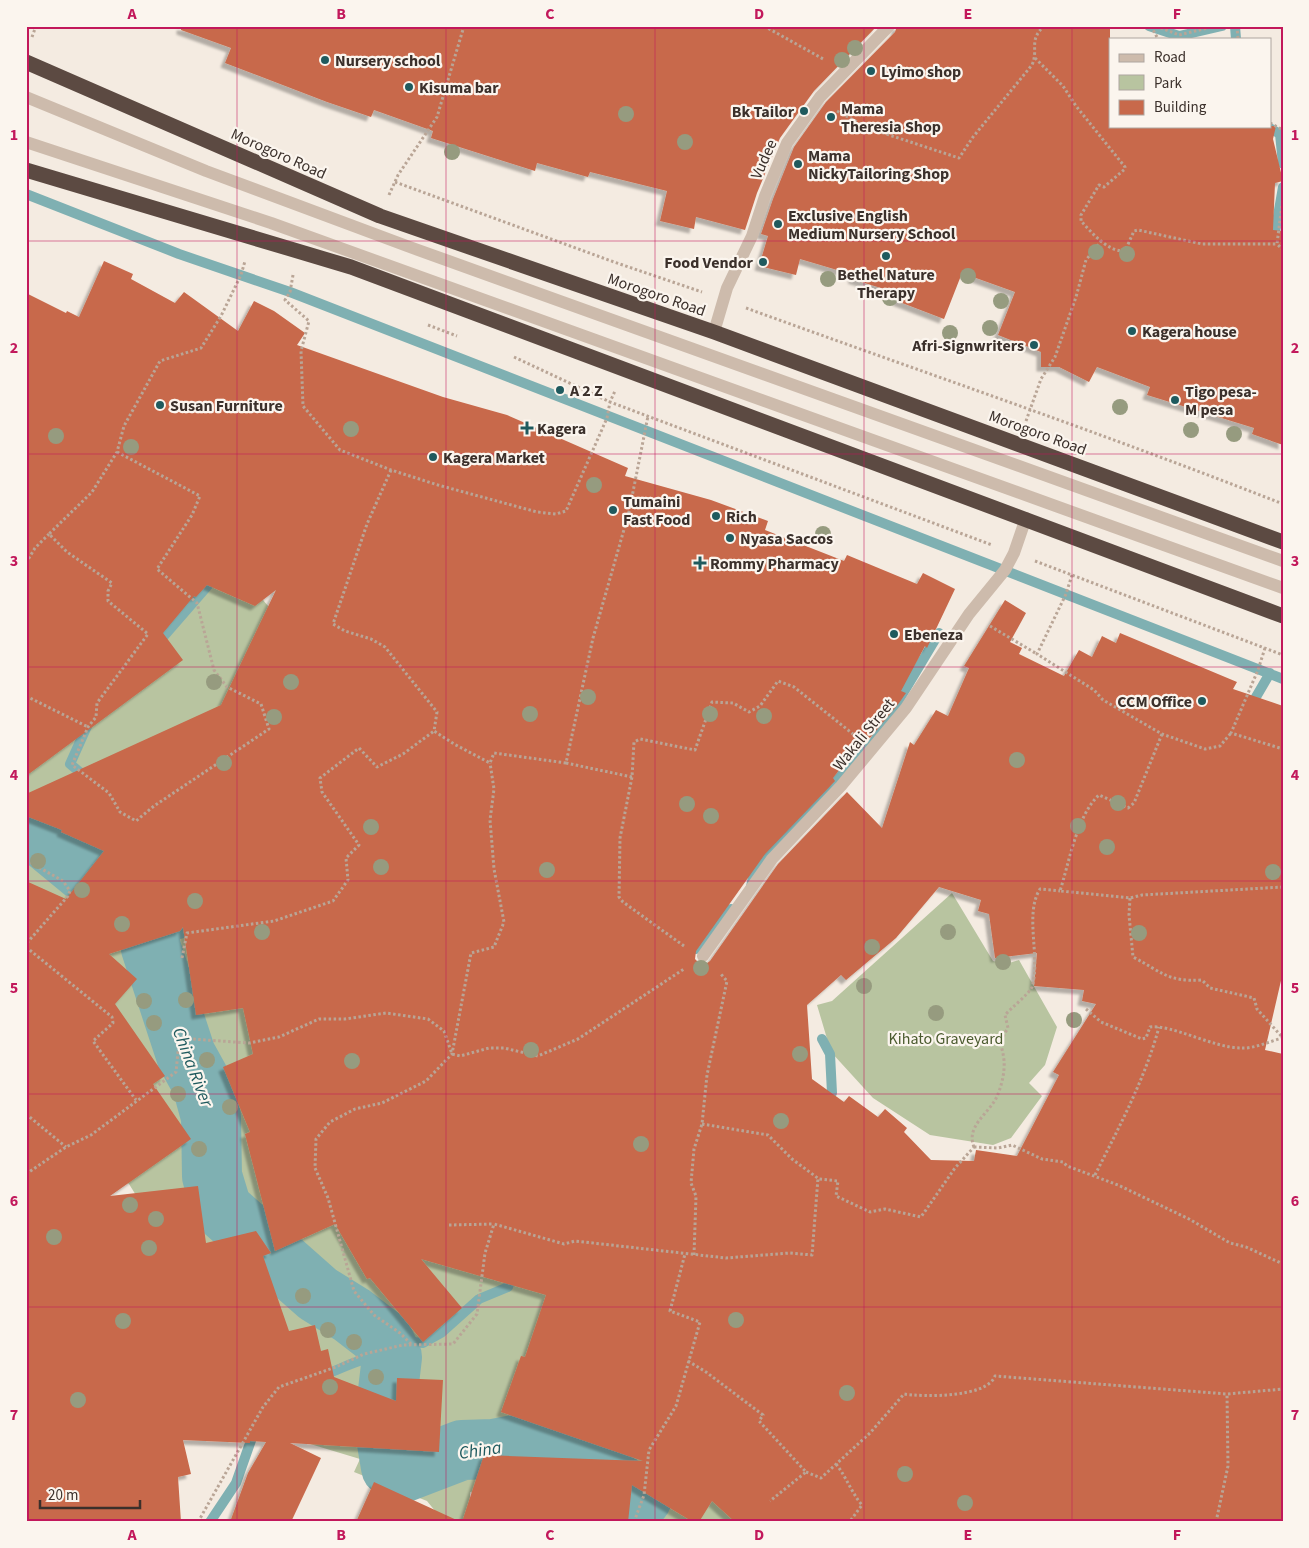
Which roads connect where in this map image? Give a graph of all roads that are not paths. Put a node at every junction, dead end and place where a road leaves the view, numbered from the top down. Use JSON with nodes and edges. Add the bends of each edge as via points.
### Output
{"nodes":[{"id":1,"x":889,"y":26,"type":"edge"},
{"id":2,"x":26,"y":62,"type":"edge"},
{"id":3,"x":26,"y":97,"type":"edge"},
{"id":4,"x":26,"y":142,"type":"edge"},
{"id":5,"x":26,"y":170,"type":"edge"},
{"id":6,"x":714,"y":332,"type":"junction"},
{"id":7,"x":1026,"y":518,"type":"junction"},
{"id":8,"x":1283,"y":542,"type":"edge"},
{"id":9,"x":1283,"y":561,"type":"edge"},
{"id":10,"x":1283,"y":588,"type":"edge"},
{"id":11,"x":1283,"y":616,"type":"edge"},
{"id":12,"x":703,"y":956,"type":"road end"}],
"edges":[{"from":1,"to":6,"type":"street","name":"Vudee","via":[[820,97],[787,143]]},
{"from":2,"to":6,"type":"highway","name":"Morogoro Road","via":[[380,216]]},
{"from":3,"to":9,"type":"street","via":[[206,171],[407,246]]},
{"from":4,"to":10,"type":"street","via":[[280,226]]},
{"from":5,"to":7,"type":"highway","via":[[351,267]]},
{"from":6,"to":8,"type":"highway","name":"Morogoro Road"},
{"from":7,"to":11,"type":"highway"},
{"from":7,"to":12,"type":"street","name":"Wakali Street","via":[[1005,570],[969,614],[906,708],[873,750],[772,859]]}]}
